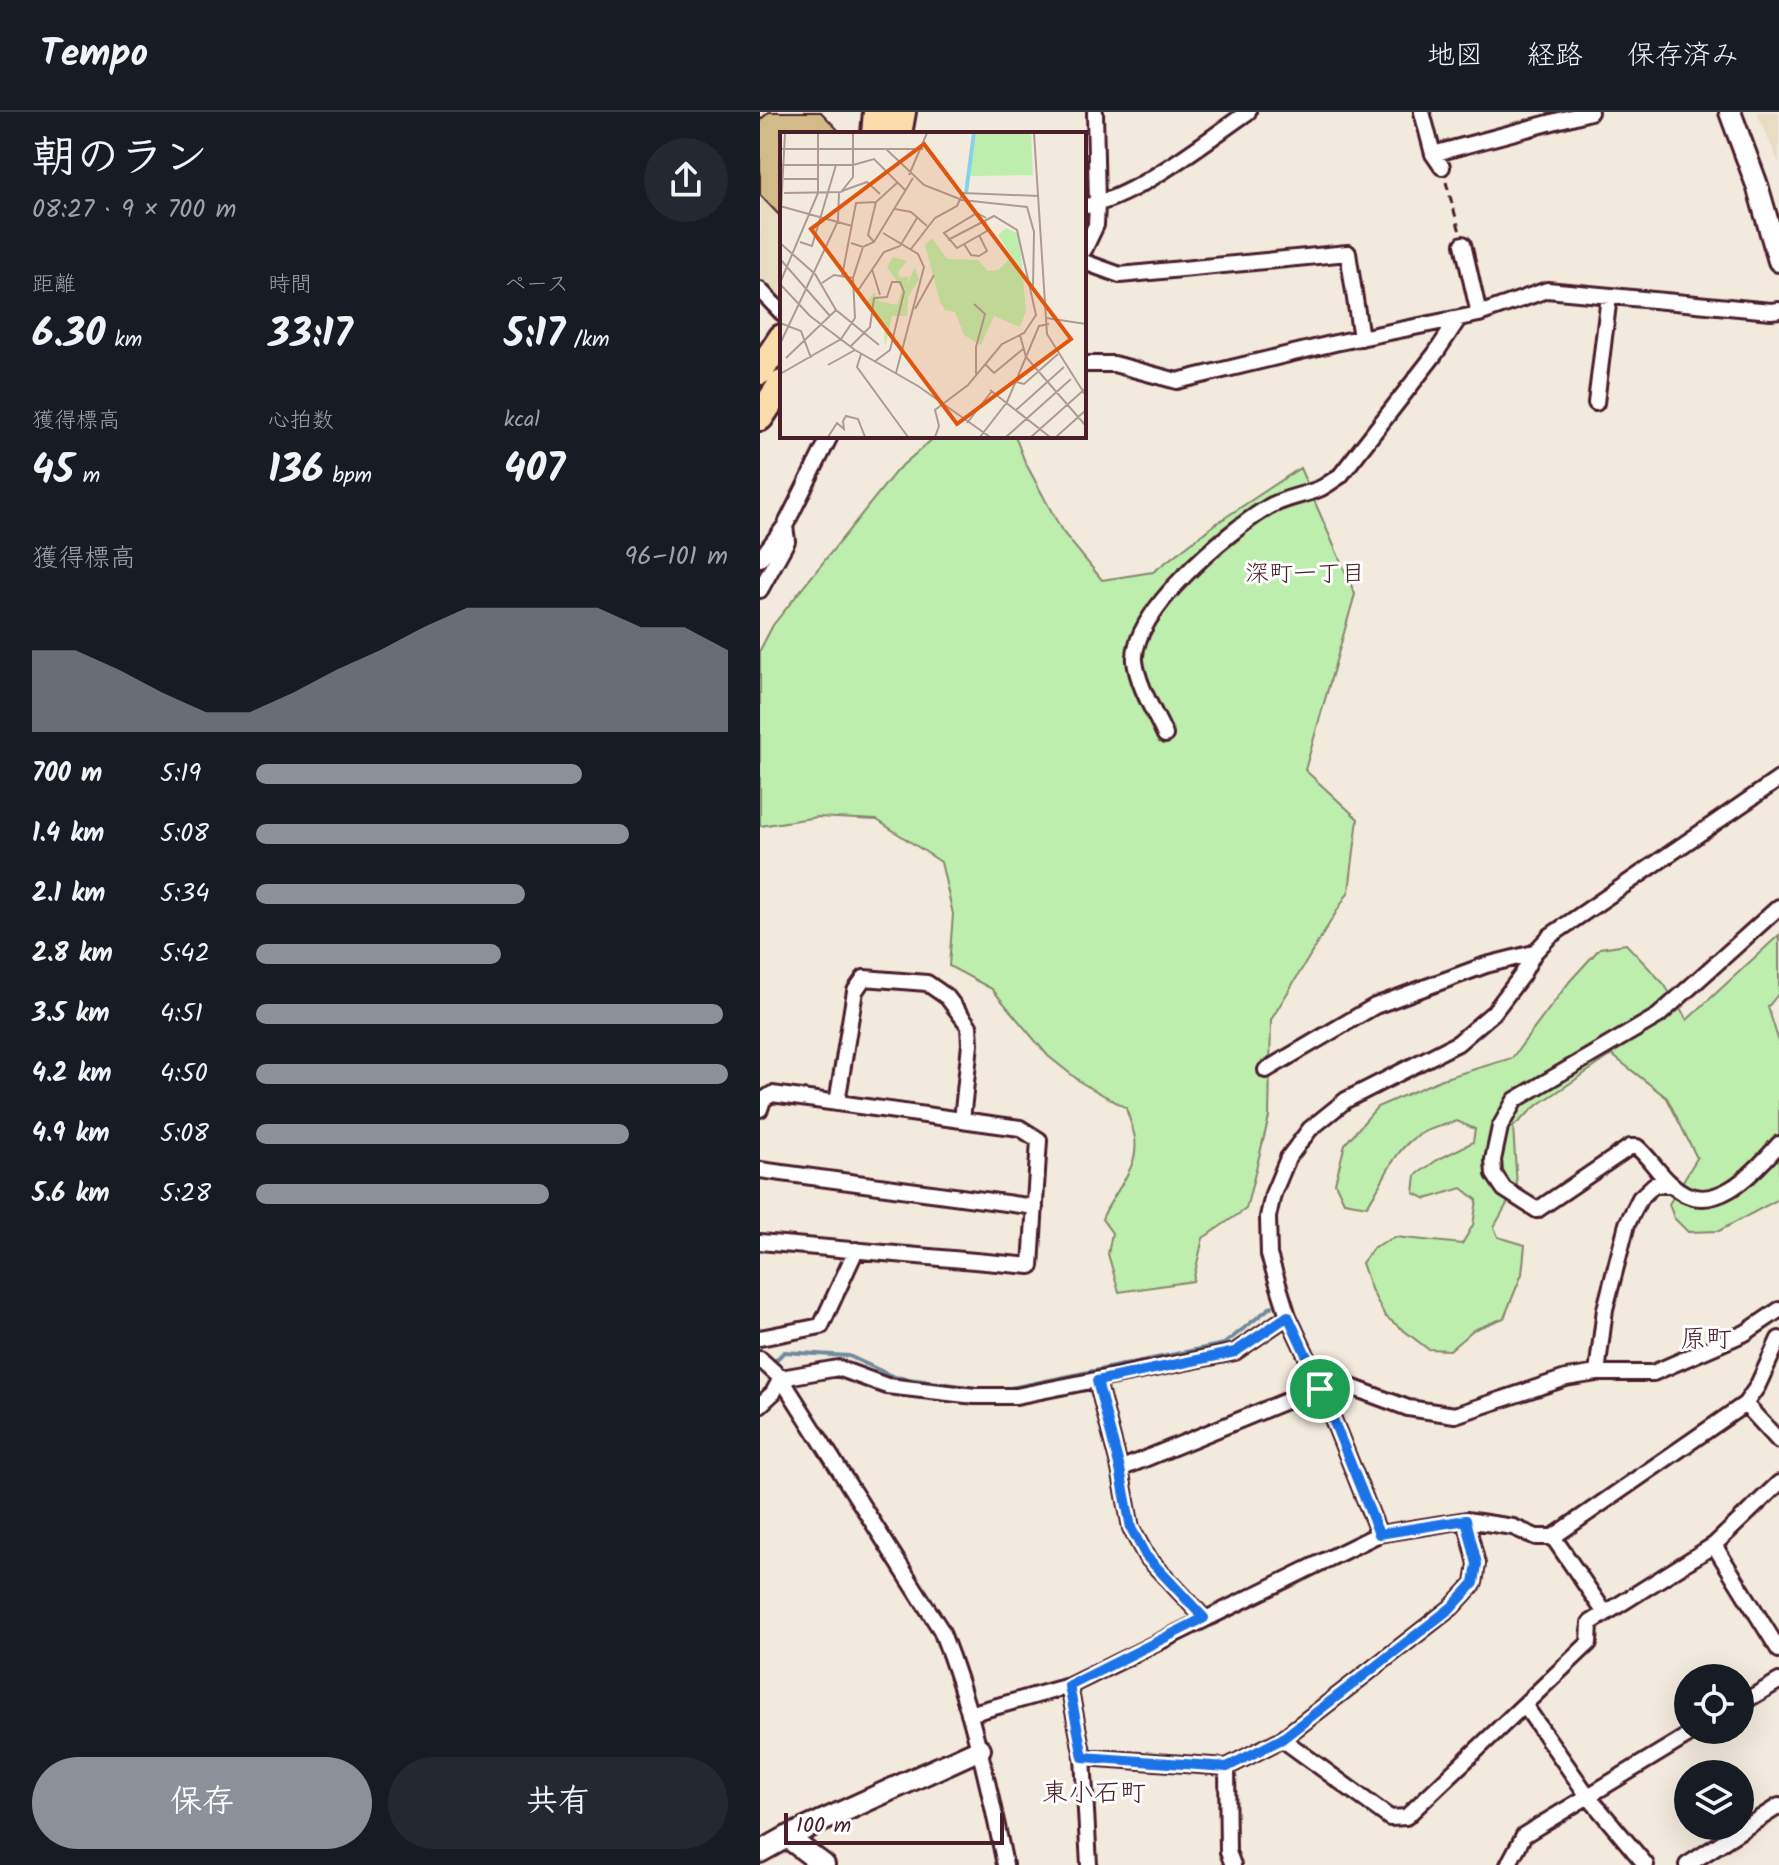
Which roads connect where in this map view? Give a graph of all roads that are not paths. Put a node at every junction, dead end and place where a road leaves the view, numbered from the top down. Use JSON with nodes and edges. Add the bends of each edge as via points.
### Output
{"nodes":[{"id":1,"x":877,"y":112,"type":"edge"},
{"id":2,"x":902,"y":112,"type":"edge"},
{"id":3,"x":1095,"y":112,"type":"edge"},
{"id":4,"x":1248,"y":112,"type":"edge"},
{"id":5,"x":1422,"y":112,"type":"edge"},
{"id":6,"x":1590,"y":112,"type":"edge"},
{"id":7,"x":1730,"y":112,"type":"edge"},
{"id":8,"x":875,"y":132,"type":"edge"},
{"id":9,"x":898,"y":132,"type":"edge"},
{"id":10,"x":1433,"y":154,"type":"junction"},
{"id":11,"x":1442,"y":167,"type":"road end"},
{"id":12,"x":1091,"y":205,"type":"edge"},
{"id":13,"x":1463,"y":244,"type":"road end"},
{"id":14,"x":1086,"y":246,"type":"edge"},
{"id":15,"x":1779,"y":261,"type":"edge"},
{"id":16,"x":1086,"y":263,"type":"edge"},
{"id":17,"x":760,"y":290,"type":"edge"},
{"id":18,"x":1609,"y":296,"type":"junction"},
{"id":19,"x":1779,"y":310,"type":"edge"},
{"id":20,"x":780,"y":311,"type":"edge"},
{"id":21,"x":1479,"y":314,"type":"junction"},
{"id":22,"x":1459,"y":318,"type":"junction"},
{"id":23,"x":1361,"y":338,"type":"junction"},
{"id":24,"x":780,"y":341,"type":"edge"},
{"id":25,"x":1086,"y":364,"type":"edge"},
{"id":26,"x":760,"y":371,"type":"edge"},
{"id":27,"x":780,"y":387,"type":"edge"},
{"id":28,"x":1596,"y":403,"type":"dead end"},
{"id":29,"x":760,"y":417,"type":"edge"},
{"id":30,"x":829,"y":438,"type":"edge"},
{"id":31,"x":785,"y":526,"type":"junction"},
{"id":32,"x":760,"y":559,"type":"edge"},
{"id":33,"x":760,"y":590,"type":"edge"},
{"id":34,"x":1165,"y":735,"type":"dead end"},
{"id":35,"x":1779,"y":779,"type":"edge"},
{"id":36,"x":1779,"y":907,"type":"edge"},
{"id":37,"x":1534,"y":953,"type":"junction"},
{"id":38,"x":1266,"y":1070,"type":"dead end"},
{"id":39,"x":837,"y":1103,"type":"junction"},
{"id":40,"x":760,"y":1109,"type":"edge"},
{"id":41,"x":962,"y":1120,"type":"junction"},
{"id":42,"x":1779,"y":1144,"type":"edge"},
{"id":43,"x":760,"y":1170,"type":"edge"},
{"id":44,"x":1671,"y":1185,"type":"junction"},
{"id":45,"x":1035,"y":1207,"type":"junction"},
{"id":46,"x":760,"y":1242,"type":"edge"},
{"id":47,"x":856,"y":1250,"type":"junction"},
{"id":48,"x":1779,"y":1310,"type":"edge"},
{"id":49,"x":1288,"y":1316,"type":"junction"},
{"id":50,"x":760,"y":1338,"type":"edge"},
{"id":51,"x":1779,"y":1339,"type":"edge"},
{"id":52,"x":760,"y":1359,"type":"edge"},
{"id":53,"x":1597,"y":1373,"type":"junction"},
{"id":54,"x":781,"y":1378,"type":"junction"},
{"id":55,"x":1097,"y":1381,"type":"junction"},
{"id":56,"x":1320,"y":1389,"type":"junction"},
{"id":57,"x":1745,"y":1404,"type":"junction"},
{"id":58,"x":760,"y":1405,"type":"edge"},
{"id":59,"x":1779,"y":1441,"type":"edge"},
{"id":60,"x":1120,"y":1469,"type":"junction"},
{"id":61,"x":1779,"y":1483,"type":"edge"},
{"id":62,"x":1466,"y":1520,"type":"junction"},
{"id":63,"x":1379,"y":1534,"type":"junction"},
{"id":64,"x":1553,"y":1537,"type":"junction"},
{"id":65,"x":1714,"y":1545,"type":"junction"},
{"id":66,"x":1605,"y":1613,"type":"junction"},
{"id":67,"x":1204,"y":1618,"type":"junction"},
{"id":68,"x":1779,"y":1650,"type":"edge"},
{"id":69,"x":1779,"y":1681,"type":"edge"},
{"id":70,"x":1069,"y":1686,"type":"junction"},
{"id":71,"x":1754,"y":1696,"type":"edge"},
{"id":72,"x":1525,"y":1706,"type":"junction"},
{"id":73,"x":969,"y":1714,"type":"junction"},
{"id":74,"x":1282,"y":1739,"type":"junction"},
{"id":75,"x":1674,"y":1744,"type":"edge"},
{"id":76,"x":980,"y":1749,"type":"junction"},
{"id":77,"x":1083,"y":1757,"type":"junction"},
{"id":78,"x":1227,"y":1767,"type":"junction"},
{"id":79,"x":1588,"y":1796,"type":"junction"},
{"id":80,"x":1779,"y":1806,"type":"edge"},
{"id":81,"x":787,"y":1837,"type":"junction"},
{"id":82,"x":760,"y":1852,"type":"edge"},
{"id":83,"x":824,"y":1865,"type":"edge"},
{"id":84,"x":1005,"y":1865,"type":"edge"},
{"id":85,"x":1089,"y":1865,"type":"edge"},
{"id":86,"x":1233,"y":1865,"type":"edge"},
{"id":87,"x":1508,"y":1865,"type":"edge"},
{"id":88,"x":1646,"y":1865,"type":"edge"},
{"id":89,"x":1687,"y":1865,"type":"edge"}],
"edges":[{"from":1,"to":8,"type":"highway"},
{"from":2,"to":9,"type":"highway"},
{"from":3,"to":12,"type":"street"},
{"from":4,"to":12,"type":"street","via":[[1130,191]]},
{"from":5,"to":10,"type":"street"},
{"from":6,"to":10,"type":"street"},
{"from":7,"to":15,"type":"street"},
{"from":10,"to":11,"type":"street"},
{"from":12,"to":14,"type":"street","via":[[1096,225]]},
{"from":13,"to":21,"type":"street"},
{"from":16,"to":23,"type":"street","via":[[1120,275],[1348,253]]},
{"from":17,"to":20,"type":"street"},
{"from":18,"to":19,"type":"street"},
{"from":18,"to":21,"type":"street","via":[[1547,290]]},
{"from":18,"to":28,"type":"street"},
{"from":21,"to":22,"type":"street"},
{"from":22,"to":23,"type":"street"},
{"from":22,"to":34,"type":"street","via":[[1340,476],[1269,506],[1237,529],[1173,586],[1145,625],[1135,662]]},
{"from":23,"to":25,"type":"street","via":[[1177,381],[1114,364]]},
{"from":24,"to":26,"type":"highway"},
{"from":27,"to":29,"type":"highway"},
{"from":30,"to":31,"type":"street"},
{"from":31,"to":32,"type":"street"},
{"from":31,"to":33,"type":"street","via":[[787,541]]},
{"from":35,"to":37,"type":"street","via":[[1550,936]]},
{"from":36,"to":44,"type":"street","via":[[1658,1016],[1515,1100],[1500,1127],[1494,1174],[1504,1189],[1537,1210],[1630,1147],[1651,1159]]},
{"from":37,"to":38,"type":"street","via":[[1375,1006]]},
{"from":37,"to":49,"type":"street","via":[[1494,1012],[1458,1043],[1346,1100],[1310,1129],[1288,1158],[1268,1217],[1269,1255]]},
{"from":39,"to":40,"type":"street","via":[[772,1094]]},
{"from":39,"to":41,"type":"street"},
{"from":39,"to":41,"type":"street","via":[[855,991],[864,978],[927,983],[947,997],[969,1026]]},
{"from":41,"to":45,"type":"street","via":[[1020,1128],[1039,1140]]},
{"from":42,"to":44,"type":"street","via":[[1728,1193],[1691,1198]]},
{"from":43,"to":45,"type":"street"},
{"from":44,"to":53,"type":"street","via":[[1654,1185],[1640,1198],[1627,1224],[1605,1309]]},
{"from":45,"to":47,"type":"street","via":[[1031,1266]]},
{"from":46,"to":47,"type":"street"},
{"from":47,"to":50,"type":"street","via":[[821,1326]]},
{"from":48,"to":53,"type":"street","via":[[1745,1333],[1653,1373]]},
{"from":49,"to":55,"type":"street","via":[[1235,1352]]},
{"from":49,"to":56,"type":"street"},
{"from":51,"to":57,"type":"street"},
{"from":52,"to":54,"type":"street"},
{"from":53,"to":56,"type":"street","via":[[1526,1389],[1455,1415],[1408,1408],[1335,1381]]},
{"from":54,"to":55,"type":"street","via":[[838,1368],[887,1386],[988,1396]]},
{"from":54,"to":58,"type":"street"},
{"from":54,"to":73,"type":"street","via":[[941,1630]]},
{"from":55,"to":60,"type":"street"},
{"from":56,"to":60,"type":"street"},
{"from":56,"to":63,"type":"street"},
{"from":57,"to":59,"type":"street"},
{"from":57,"to":64,"type":"street"},
{"from":60,"to":67,"type":"street","via":[[1131,1528],[1146,1556]]},
{"from":61,"to":65,"type":"street"},
{"from":62,"to":63,"type":"street"},
{"from":62,"to":64,"type":"street"},
{"from":62,"to":74,"type":"street","via":[[1477,1564],[1474,1583],[1452,1607]]},
{"from":63,"to":67,"type":"street"},
{"from":64,"to":66,"type":"street"},
{"from":65,"to":66,"type":"street"},
{"from":65,"to":68,"type":"street"},
{"from":66,"to":72,"type":"street","via":[[1590,1623],[1589,1643]]},
{"from":67,"to":70,"type":"street"},
{"from":69,"to":71,"type":"street"},
{"from":70,"to":73,"type":"street"},
{"from":70,"to":77,"type":"street"},
{"from":72,"to":74,"type":"street","via":[[1406,1817],[1390,1818]]},
{"from":72,"to":79,"type":"street"},
{"from":73,"to":76,"type":"street"},
{"from":74,"to":78,"type":"street"},
{"from":75,"to":79,"type":"street"},
{"from":76,"to":81,"type":"street"},
{"from":76,"to":84,"type":"street"},
{"from":77,"to":78,"type":"street"},
{"from":77,"to":85,"type":"street"},
{"from":78,"to":86,"type":"street","via":[[1228,1852]]},
{"from":79,"to":87,"type":"street","via":[[1524,1835]]},
{"from":79,"to":88,"type":"street"},
{"from":80,"to":89,"type":"street"},
{"from":81,"to":82,"type":"street"},
{"from":81,"to":83,"type":"street"}]}
